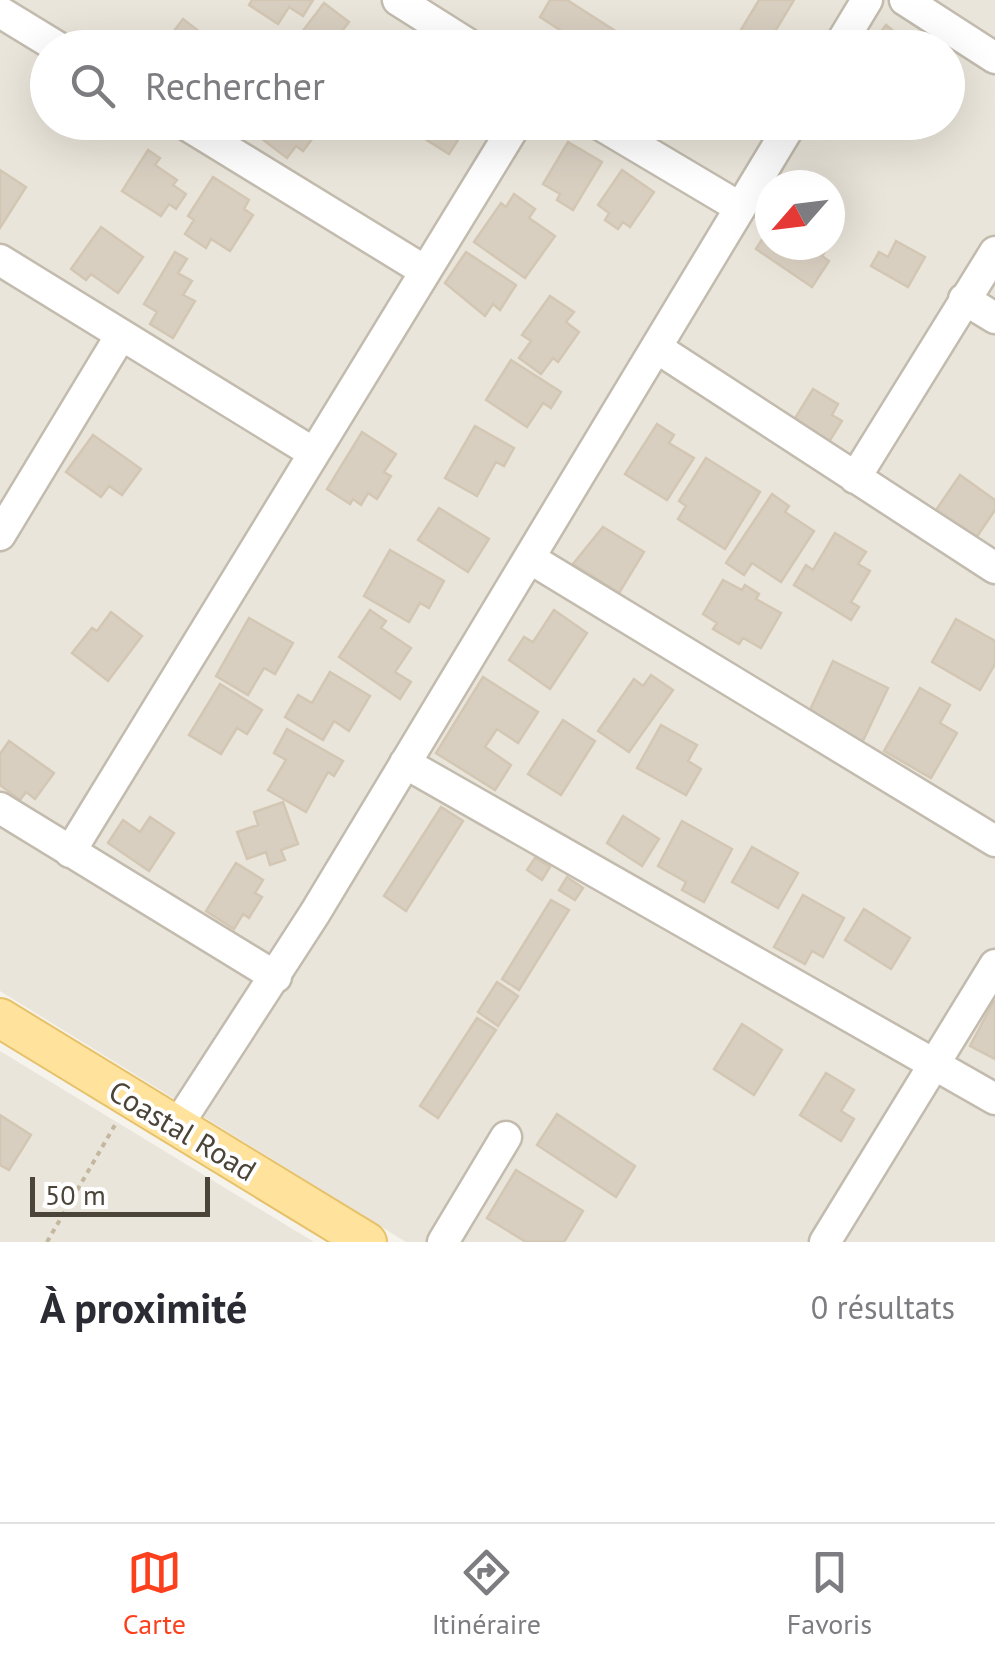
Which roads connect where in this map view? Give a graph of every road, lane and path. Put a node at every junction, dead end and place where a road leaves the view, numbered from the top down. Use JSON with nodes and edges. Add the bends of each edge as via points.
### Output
{"nodes":[{"id":1,"x":398,"y":0,"type":"edge"},
{"id":2,"x":867,"y":0,"type":"edge"},
{"id":3,"x":905,"y":0,"type":"edge"},
{"id":4,"x":0,"y":12,"type":"edge"},
{"id":5,"x":30,"y":30,"type":"edge"},
{"id":6,"x":446,"y":30,"type":"edge"},
{"id":7,"x":849,"y":30,"type":"edge"},
{"id":8,"x":952,"y":30,"type":"edge"},
{"id":9,"x":965,"y":39,"type":"edge"},
{"id":10,"x":995,"y":58,"type":"edge"},
{"id":11,"x":212,"y":140,"type":"edge"},
{"id":12,"x":506,"y":140,"type":"edge"},
{"id":13,"x":626,"y":140,"type":"edge"},
{"id":14,"x":781,"y":140,"type":"edge"},
{"id":15,"x":739,"y":207,"type":"junction"},
{"id":16,"x":995,"y":252,"type":"edge"},
{"id":17,"x":0,"y":260,"type":"edge"},
{"id":18,"x":425,"y":270,"type":"junction"},
{"id":19,"x":964,"y":299,"type":"junction"},
{"id":20,"x":995,"y":318,"type":"edge"},
{"id":21,"x":120,"y":335,"type":"junction"},
{"id":22,"x":657,"y":348,"type":"junction"},
{"id":23,"x":312,"y":452,"type":"junction"},
{"id":24,"x":855,"y":478,"type":"junction"},
{"id":25,"x":0,"y":535,"type":"edge"},
{"id":26,"x":531,"y":560,"type":"junction"},
{"id":27,"x":995,"y":568,"type":"edge"},
{"id":28,"x":406,"y":763,"type":"junction"},
{"id":29,"x":0,"y":808,"type":"edge"},
{"id":30,"x":995,"y":841,"type":"edge"},
{"id":31,"x":70,"y":852,"type":"junction"},
{"id":32,"x":995,"y":965,"type":"edge"},
{"id":33,"x":276,"y":977,"type":"junction"},
{"id":34,"x":0,"y":1018,"type":"edge"},
{"id":35,"x":934,"y":1062,"type":"junction"},
{"id":36,"x":130,"y":1099,"type":"junction"},
{"id":37,"x":995,"y":1099,"type":"edge"},
{"id":38,"x":178,"y":1126,"type":"junction"},
{"id":39,"x":506,"y":1137,"type":"dead end"},
{"id":40,"x":47,"y":1242,"type":"edge"},
{"id":41,"x":366,"y":1242,"type":"edge"},
{"id":42,"x":443,"y":1242,"type":"edge"},
{"id":43,"x":825,"y":1242,"type":"edge"}],
"edges":[{"from":1,"to":6,"type":"street"},
{"from":2,"to":7,"type":"street"},
{"from":3,"to":8,"type":"street"},
{"from":4,"to":5,"type":"street"},
{"from":9,"to":10,"type":"street"},
{"from":11,"to":18,"type":"street"},
{"from":12,"to":18,"type":"street"},
{"from":13,"to":15,"type":"street"},
{"from":14,"to":15,"type":"street"},
{"from":15,"to":22,"type":"street"},
{"from":16,"to":19,"type":"street"},
{"from":17,"to":21,"type":"street"},
{"from":18,"to":23,"type":"street"},
{"from":19,"to":20,"type":"street"},
{"from":19,"to":24,"type":"street"},
{"from":21,"to":23,"type":"street"},
{"from":21,"to":25,"type":"street"},
{"from":22,"to":24,"type":"street"},
{"from":22,"to":26,"type":"street"},
{"from":23,"to":31,"type":"street"},
{"from":24,"to":27,"type":"street"},
{"from":26,"to":28,"type":"street"},
{"from":26,"to":30,"type":"street"},
{"from":28,"to":33,"type":"street"},
{"from":28,"to":35,"type":"street"},
{"from":29,"to":31,"type":"street"},
{"from":31,"to":33,"type":"street"},
{"from":32,"to":35,"type":"street"},
{"from":33,"to":38,"type":"street"},
{"from":34,"to":36,"type":"main road","name":"Coastal Road"},
{"from":35,"to":37,"type":"street"},
{"from":35,"to":43,"type":"street"},
{"from":36,"to":38,"type":"main road","name":"Coastal Road"},
{"from":36,"to":40,"type":"path"},
{"from":38,"to":41,"type":"main road","name":"Coastal Road"},
{"from":39,"to":42,"type":"street"}]}
